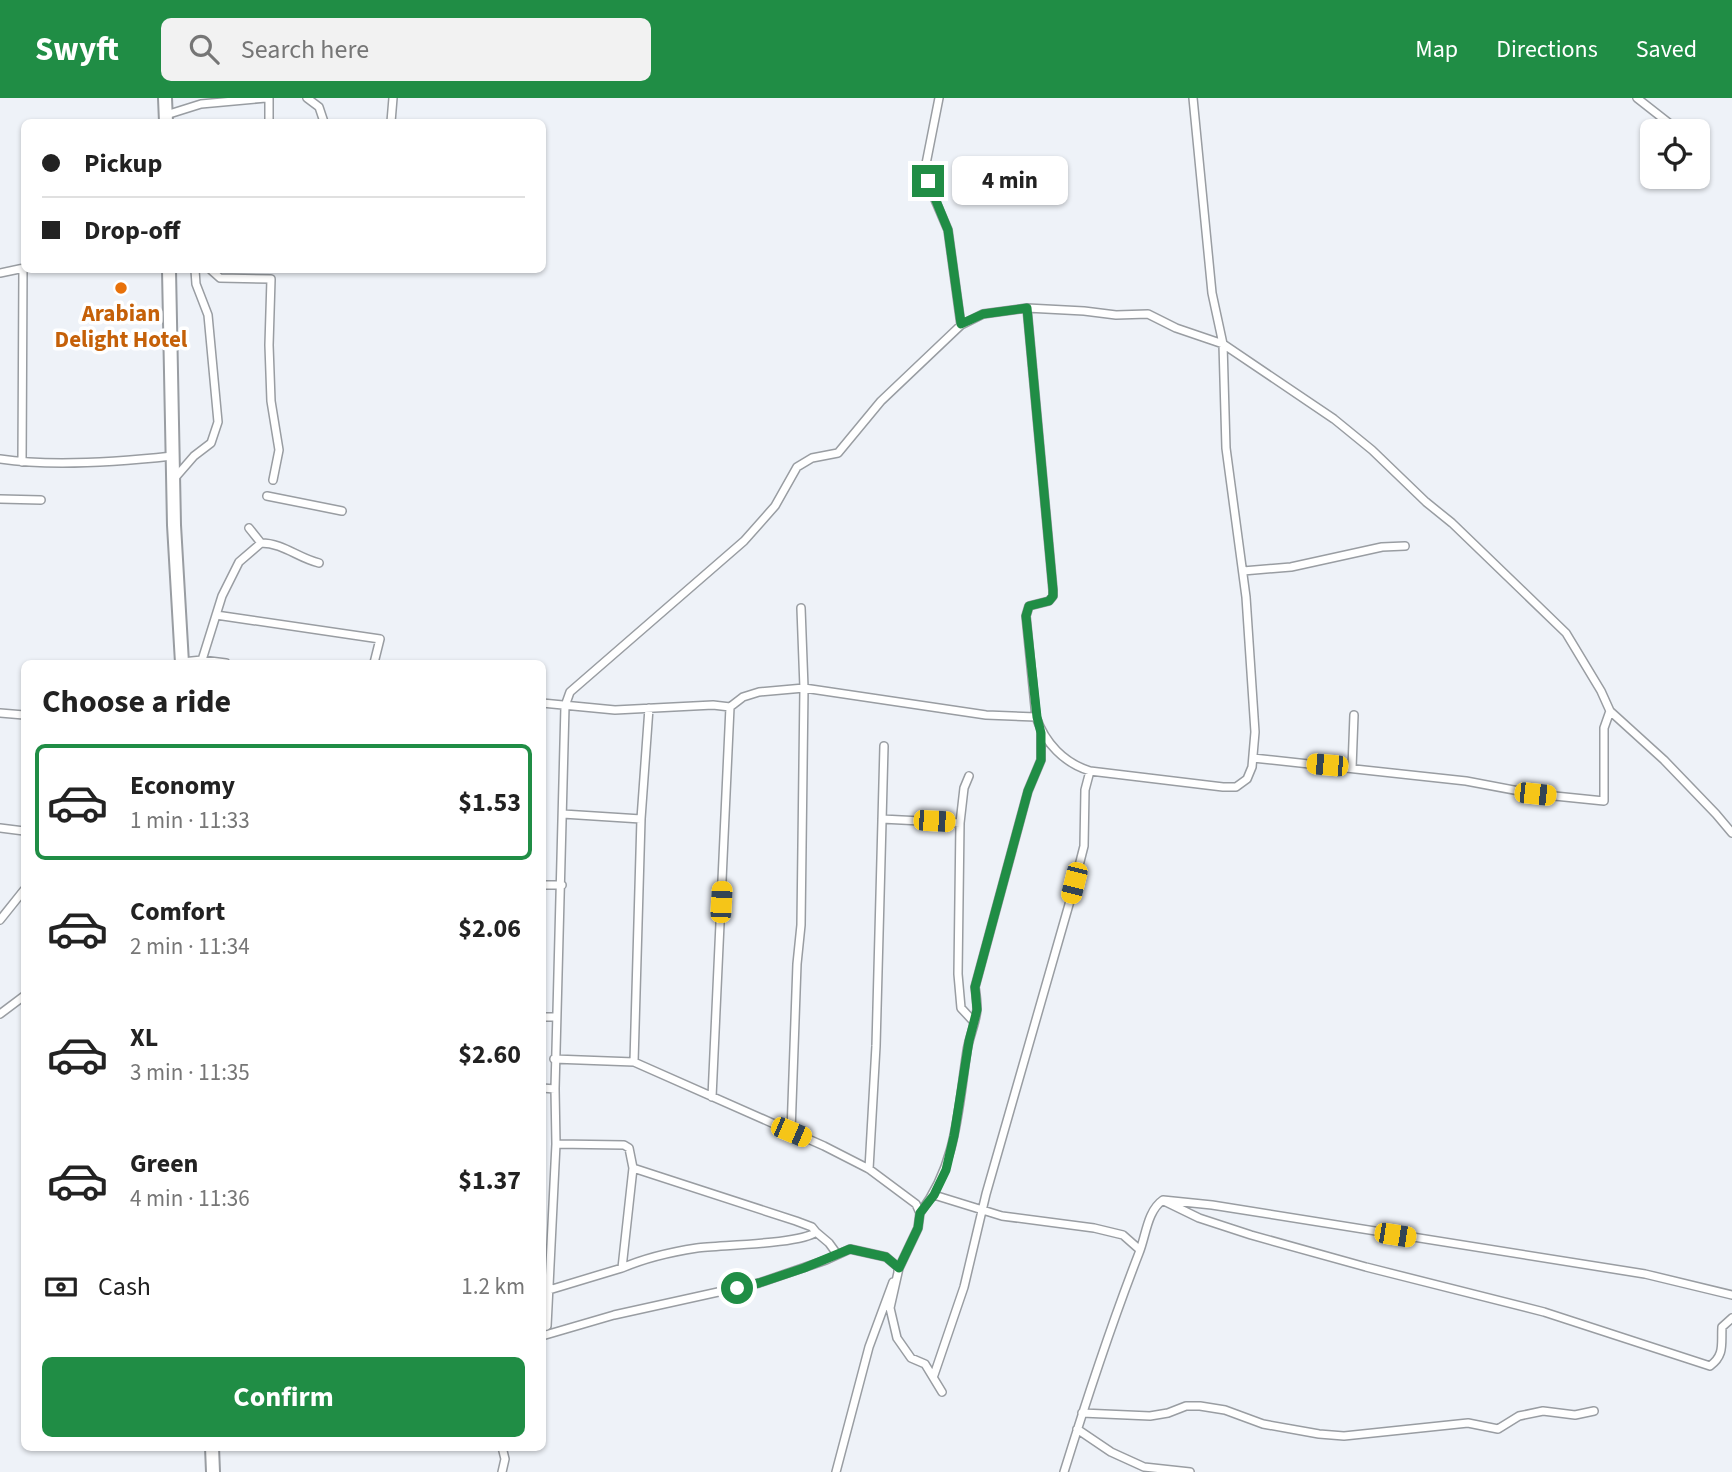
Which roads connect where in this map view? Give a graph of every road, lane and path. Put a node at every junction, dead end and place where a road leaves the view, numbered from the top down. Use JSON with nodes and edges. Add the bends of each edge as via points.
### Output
{"nodes":[{"id":1,"x":165,"y":98,"type":"edge"},
{"id":2,"x":268,"y":98,"type":"edge"},
{"id":3,"x":307,"y":98,"type":"edge"},
{"id":4,"x":393,"y":98,"type":"edge"},
{"id":5,"x":939,"y":98,"type":"edge"},
{"id":6,"x":1193,"y":98,"type":"edge"},
{"id":7,"x":1637,"y":98,"type":"edge"},
{"id":8,"x":201,"y":101,"type":"edge"},
{"id":9,"x":166,"y":119,"type":"edge"},
{"id":10,"x":269,"y":119,"type":"edge"},
{"id":11,"x":323,"y":119,"type":"edge"},
{"id":12,"x":391,"y":119,"type":"edge"},
{"id":13,"x":1664,"y":119,"type":"edge"},
{"id":14,"x":21,"y":269,"type":"edge"},
{"id":15,"x":0,"y":273,"type":"edge"},
{"id":16,"x":24,"y":273,"type":"edge"},
{"id":17,"x":169,"y":273,"type":"edge"},
{"id":18,"x":195,"y":273,"type":"edge"},
{"id":19,"x":214,"y":273,"type":"edge"},
{"id":20,"x":271,"y":273,"type":"edge"},
{"id":21,"x":271,"y":279,"type":"junction"},
{"id":22,"x":1027,"y":308,"type":"junction"},
{"id":23,"x":961,"y":324,"type":"junction"},
{"id":24,"x":1223,"y":344,"type":"junction"},
{"id":25,"x":172,"y":456,"type":"junction"},
{"id":26,"x":0,"y":458,"type":"edge"},
{"id":27,"x":22,"y":462,"type":"junction"},
{"id":28,"x":173,"y":480,"type":"junction"},
{"id":29,"x":273,"y":480,"type":"dead end"},
{"id":30,"x":267,"y":496,"type":"dead end"},
{"id":31,"x":0,"y":499,"type":"edge"},
{"id":32,"x":41,"y":500,"type":"dead end"},
{"id":33,"x":342,"y":511,"type":"dead end"},
{"id":34,"x":249,"y":528,"type":"dead end"},
{"id":35,"x":261,"y":543,"type":"junction"},
{"id":36,"x":1405,"y":546,"type":"dead end"},
{"id":37,"x":319,"y":563,"type":"dead end"},
{"id":38,"x":1242,"y":571,"type":"junction"},
{"id":39,"x":801,"y":608,"type":"dead end"},
{"id":40,"x":216,"y":615,"type":"junction"},
{"id":41,"x":182,"y":660,"type":"edge"},
{"id":42,"x":202,"y":660,"type":"edge"},
{"id":43,"x":375,"y":660,"type":"edge"},
{"id":44,"x":804,"y":688,"type":"junction"},
{"id":45,"x":546,"y":704,"type":"edge"},
{"id":46,"x":565,"y":706,"type":"junction"},
{"id":47,"x":730,"y":707,"type":"junction"},
{"id":48,"x":649,"y":708,"type":"junction"},
{"id":49,"x":1610,"y":712,"type":"junction"},
{"id":50,"x":0,"y":713,"type":"edge"},
{"id":51,"x":21,"y":715,"type":"edge"},
{"id":52,"x":1354,"y":715,"type":"dead end"},
{"id":53,"x":1037,"y":717,"type":"junction"},
{"id":54,"x":1041,"y":733,"type":"junction"},
{"id":55,"x":884,"y":746,"type":"dead end"},
{"id":56,"x":1253,"y":758,"type":"junction"},
{"id":57,"x":1352,"y":768,"type":"junction"},
{"id":58,"x":1090,"y":771,"type":"junction"},
{"id":59,"x":969,"y":776,"type":"dead end"},
{"id":60,"x":563,"y":814,"type":"junction"},
{"id":61,"x":641,"y":819,"type":"junction"},
{"id":62,"x":882,"y":819,"type":"junction"},
{"id":63,"x":960,"y":822,"type":"junction"},
{"id":64,"x":0,"y":828,"type":"edge"},
{"id":65,"x":21,"y":831,"type":"edge"},
{"id":66,"x":1732,"y":833,"type":"edge"},
{"id":67,"x":546,"y":885,"type":"edge"},
{"id":68,"x":562,"y":886,"type":"junction"},
{"id":69,"x":21,"y":894,"type":"edge"},
{"id":70,"x":0,"y":920,"type":"edge"},
{"id":71,"x":21,"y":998,"type":"edge"},
{"id":72,"x":0,"y":1014,"type":"edge"},
{"id":73,"x":546,"y":1017,"type":"edge"},
{"id":74,"x":555,"y":1017,"type":"junction"},
{"id":75,"x":974,"y":1022,"type":"junction"},
{"id":76,"x":554,"y":1059,"type":"junction"},
{"id":77,"x":634,"y":1062,"type":"junction"},
{"id":78,"x":546,"y":1088,"type":"edge"},
{"id":79,"x":555,"y":1089,"type":"junction"},
{"id":80,"x":712,"y":1097,"type":"junction"},
{"id":81,"x":791,"y":1132,"type":"junction"},
{"id":82,"x":556,"y":1144,"type":"junction"},
{"id":83,"x":633,"y":1168,"type":"junction"},
{"id":84,"x":869,"y":1169,"type":"junction"},
{"id":85,"x":934,"y":1195,"type":"junction"},
{"id":86,"x":1163,"y":1200,"type":"junction"},
{"id":87,"x":982,"y":1210,"type":"junction"},
{"id":88,"x":920,"y":1213,"type":"junction"},
{"id":89,"x":816,"y":1231,"type":"junction"},
{"id":90,"x":1140,"y":1250,"type":"junction"},
{"id":91,"x":837,"y":1255,"type":"junction"},
{"id":92,"x":622,"y":1268,"type":"junction"},
{"id":93,"x":899,"y":1268,"type":"junction"},
{"id":94,"x":550,"y":1290,"type":"junction"},
{"id":95,"x":1732,"y":1295,"type":"edge"},
{"id":96,"x":1732,"y":1318,"type":"edge"},
{"id":97,"x":546,"y":1326,"type":"edge"},
{"id":98,"x":546,"y":1335,"type":"edge"},
{"id":99,"x":934,"y":1374,"type":"junction"},
{"id":100,"x":942,"y":1392,"type":"dead end"},
{"id":101,"x":1594,"y":1411,"type":"dead end"},
{"id":102,"x":1082,"y":1413,"type":"junction"},
{"id":103,"x":1077,"y":1429,"type":"junction"},
{"id":104,"x":212,"y":1451,"type":"edge"},
{"id":105,"x":503,"y":1451,"type":"edge"},
{"id":106,"x":214,"y":1472,"type":"edge"},
{"id":107,"x":502,"y":1472,"type":"edge"},
{"id":108,"x":836,"y":1472,"type":"edge"},
{"id":109,"x":1064,"y":1472,"type":"edge"},
{"id":110,"x":1189,"y":1472,"type":"edge"}],
"edges":[{"from":1,"to":9,"type":"highway"},
{"from":2,"to":8,"type":"street"},
{"from":2,"to":10,"type":"street"},
{"from":3,"to":11,"type":"street","via":[[319,107]]},
{"from":4,"to":12,"type":"street"},
{"from":5,"to":23,"type":"street","via":[[924,174],[948,230]]},
{"from":6,"to":24,"type":"street","via":[[1212,292]]},
{"from":7,"to":13,"type":"street"},
{"from":8,"to":9,"type":"street"},
{"from":14,"to":15,"type":"street"},
{"from":16,"to":27,"type":"street"},
{"from":17,"to":25,"type":"highway"},
{"from":18,"to":28,"type":"street","via":[[208,315],[218,422],[211,443]]},
{"from":19,"to":21,"type":"street","via":[[220,278]]},
{"from":20,"to":21,"type":"street"},
{"from":21,"to":29,"type":"street","via":[[271,401],[279,450]]},
{"from":22,"to":23,"type":"street","via":[[983,314]]},
{"from":22,"to":24,"type":"street","via":[[1148,314]]},
{"from":22,"to":53,"type":"street","via":[[1053,590],[1049,601],[1029,606],[1026,616]]},
{"from":23,"to":46,"type":"street","via":[[881,401],[838,453],[812,458],[797,467],[775,506],[744,541],[570,692]]},
{"from":24,"to":38,"type":"street","via":[[1226,448]]},
{"from":24,"to":49,"type":"street","via":[[1334,419],[1452,523],[1566,633]]},
{"from":25,"to":27,"type":"street"},
{"from":25,"to":28,"type":"highway"},
{"from":26,"to":27,"type":"street"},
{"from":28,"to":41,"type":"highway"},
{"from":30,"to":33,"type":"street"},
{"from":31,"to":32,"type":"street"},
{"from":34,"to":35,"type":"street"},
{"from":35,"to":37,"type":"street","via":[[276,543]]},
{"from":35,"to":40,"type":"street","via":[[239,562]]},
{"from":36,"to":38,"type":"street"},
{"from":38,"to":56,"type":"street","via":[[1250,636]]},
{"from":39,"to":44,"type":"street"},
{"from":40,"to":42,"type":"street"},
{"from":40,"to":43,"type":"street","via":[[380,639]]},
{"from":44,"to":47,"type":"street","via":[[760,692]]},
{"from":44,"to":53,"type":"street","via":[[986,715]]},
{"from":44,"to":81,"type":"street","via":[[801,925]]},
{"from":45,"to":46,"type":"street"},
{"from":46,"to":48,"type":"street"},
{"from":46,"to":60,"type":"street"},
{"from":47,"to":48,"type":"street"},
{"from":47,"to":80,"type":"street"},
{"from":48,"to":61,"type":"street"},
{"from":49,"to":57,"type":"street","via":[[1604,728],[1604,801]]},
{"from":49,"to":66,"type":"street"},
{"from":50,"to":51,"type":"street"},
{"from":52,"to":57,"type":"street"},
{"from":53,"to":54,"type":"street"},
{"from":54,"to":58,"type":"street","via":[[1072,764]]},
{"from":54,"to":75,"type":"street","via":[[1041,760],[1028,791],[975,987]]},
{"from":55,"to":62,"type":"street"},
{"from":56,"to":57,"type":"street"},
{"from":56,"to":58,"type":"street","via":[[1247,779],[1236,787]]},
{"from":58,"to":87,"type":"street","via":[[1084,846]]},
{"from":59,"to":63,"type":"street"},
{"from":60,"to":61,"type":"street"},
{"from":60,"to":68,"type":"street"},
{"from":61,"to":77,"type":"street"},
{"from":62,"to":63,"type":"street"},
{"from":62,"to":84,"type":"street"},
{"from":63,"to":75,"type":"street","via":[[958,974],[961,1008]]},
{"from":64,"to":65,"type":"street"},
{"from":67,"to":68,"type":"street"},
{"from":68,"to":74,"type":"street"},
{"from":69,"to":70,"type":"street"},
{"from":71,"to":72,"type":"street"},
{"from":73,"to":74,"type":"street"},
{"from":74,"to":76,"type":"street"},
{"from":75,"to":85,"type":"street","via":[[954,1136]]},
{"from":76,"to":77,"type":"street"},
{"from":76,"to":79,"type":"street"},
{"from":77,"to":80,"type":"street"},
{"from":78,"to":79,"type":"street"},
{"from":79,"to":82,"type":"street"},
{"from":80,"to":81,"type":"street"},
{"from":81,"to":84,"type":"street"},
{"from":82,"to":83,"type":"street","via":[[624,1145],[632,1154]]},
{"from":82,"to":94,"type":"street"},
{"from":83,"to":89,"type":"street"},
{"from":83,"to":92,"type":"street"},
{"from":84,"to":88,"type":"street","via":[[916,1204]]},
{"from":85,"to":87,"type":"street"},
{"from":85,"to":88,"type":"street"},
{"from":86,"to":90,"type":"street","via":[[1153,1210]]},
{"from":86,"to":95,"type":"street","via":[[1645,1274]]},
{"from":86,"to":96,"type":"street","via":[[1251,1235],[1544,1311],[1710,1366],[1722,1352],[1722,1327]]},
{"from":87,"to":90,"type":"street","via":[[1123,1235]]},
{"from":87,"to":99,"type":"street","via":[[964,1287]]},
{"from":88,"to":93,"type":"street"},
{"from":89,"to":91,"type":"street"},
{"from":89,"to":92,"type":"street","via":[[810,1236],[695,1248]]},
{"from":90,"to":102,"type":"street"},
{"from":91,"to":93,"type":"street","via":[[850,1249],[864,1251],[886,1257]]},
{"from":91,"to":98,"type":"street","via":[[759,1283]]},
{"from":92,"to":94,"type":"street"},
{"from":93,"to":99,"type":"street","via":[[890,1308],[897,1338],[911,1358]]},
{"from":93,"to":108,"type":"street","via":[[869,1347]]},
{"from":94,"to":97,"type":"street"},
{"from":99,"to":100,"type":"street"},
{"from":101,"to":102,"type":"street","via":[[1575,1416],[1544,1411],[1519,1416],[1498,1429],[1468,1423],[1344,1436],[1263,1424],[1200,1406],[1150,1416]]},
{"from":102,"to":103,"type":"street"},
{"from":103,"to":109,"type":"street"},
{"from":103,"to":110,"type":"street","via":[[1144,1467]]},
{"from":104,"to":106,"type":"highway"},
{"from":105,"to":107,"type":"street"}]}
